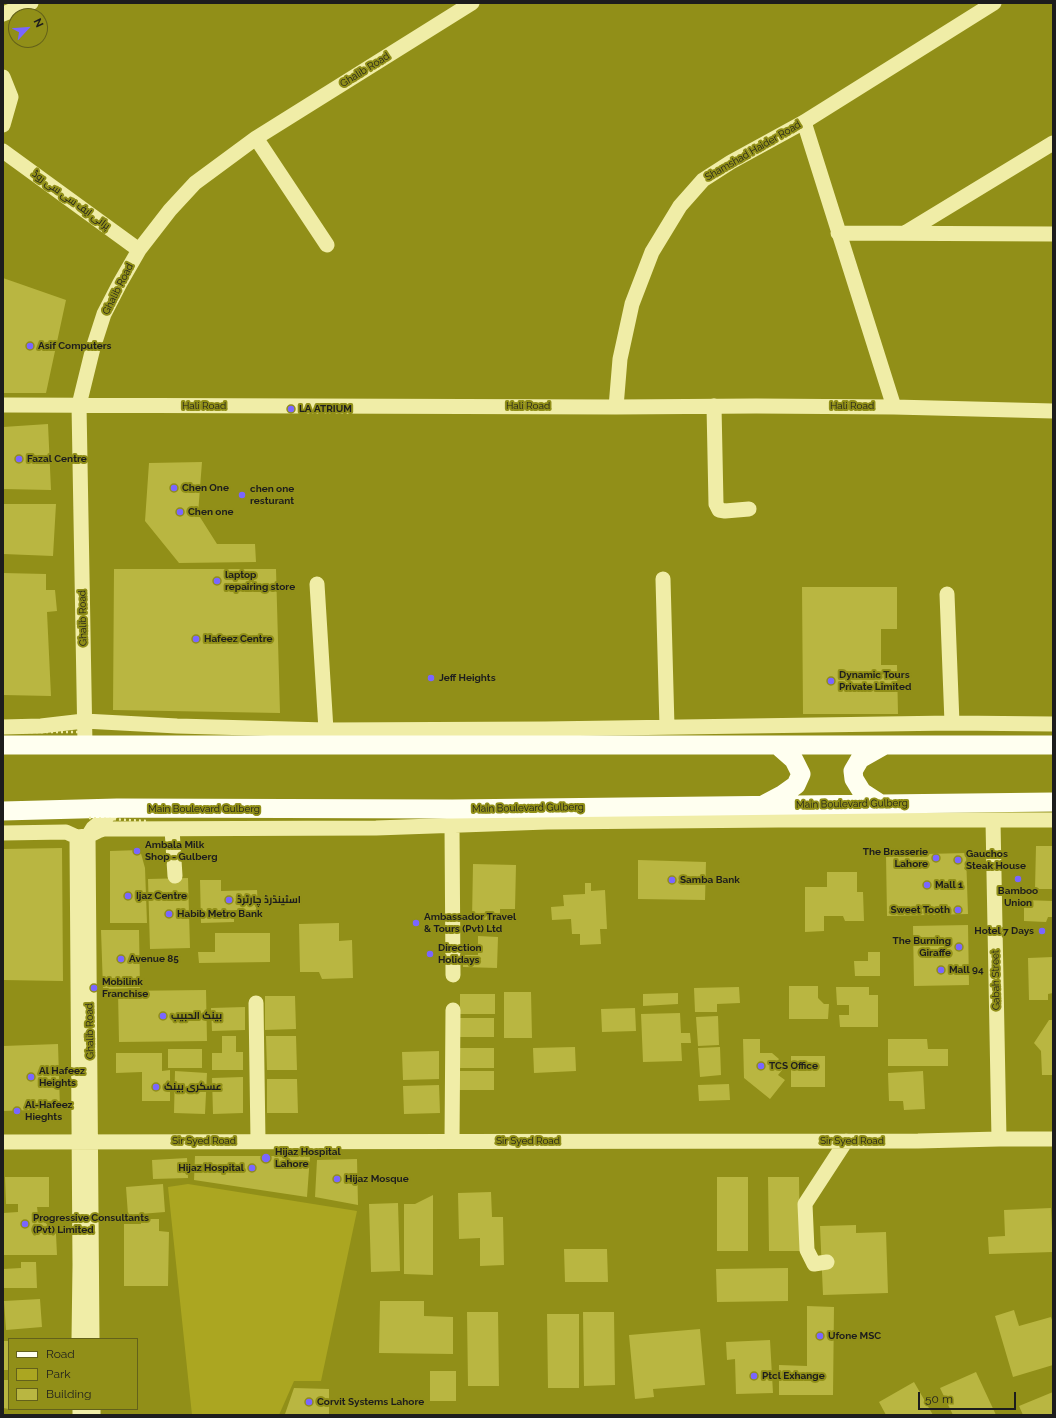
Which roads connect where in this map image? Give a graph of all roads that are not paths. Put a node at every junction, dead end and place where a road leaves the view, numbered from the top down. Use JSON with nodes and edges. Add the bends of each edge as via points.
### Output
{"nodes":[{"id":1,"x":31,"y":3,"type":"edge"},
{"id":2,"x":472,"y":3,"type":"edge"},
{"id":3,"x":994,"y":3,"type":"edge"},
{"id":4,"x":453,"y":8,"type":"edge"},
{"id":5,"x":3,"y":14,"type":"edge"},
{"id":6,"x":3,"y":77,"type":"edge"},
{"id":7,"x":804,"y":122,"type":"junction"},
{"id":8,"x":3,"y":125,"type":"edge"},
{"id":9,"x":256,"y":138,"type":"junction"},
{"id":10,"x":1053,"y":144,"type":"edge"},
{"id":11,"x":3,"y":151,"type":"edge"},
{"id":12,"x":838,"y":233,"type":"junction"},
{"id":13,"x":904,"y":234,"type":"junction"},
{"id":14,"x":1053,"y":234,"type":"edge"},
{"id":15,"x":327,"y":245,"type":"dead end"},
{"id":16,"x":139,"y":250,"type":"junction"},
{"id":17,"x":3,"y":405,"type":"edge"},
{"id":18,"x":79,"y":405,"type":"junction"},
{"id":19,"x":714,"y":406,"type":"junction"},
{"id":20,"x":616,"y":407,"type":"junction"},
{"id":21,"x":894,"y":407,"type":"junction"},
{"id":22,"x":1053,"y":412,"type":"edge"},
{"id":23,"x":749,"y":509,"type":"dead end"},
{"id":24,"x":663,"y":578,"type":"dead end"},
{"id":25,"x":317,"y":584,"type":"dead end"},
{"id":26,"x":947,"y":594,"type":"dead end"},
{"id":27,"x":952,"y":723,"type":"junction"},
{"id":28,"x":1053,"y":724,"type":"edge"},
{"id":29,"x":3,"y":727,"type":"edge"},
{"id":30,"x":667,"y":727,"type":"junction"},
{"id":31,"x":326,"y":730,"type":"junction"},
{"id":32,"x":86,"y":733,"type":"junction"},
{"id":33,"x":3,"y":745,"type":"edge"},
{"id":34,"x":777,"y":745,"type":"junction"},
{"id":35,"x":884,"y":745,"type":"junction"},
{"id":36,"x":1053,"y":745,"type":"edge"},
{"id":37,"x":1053,"y":802,"type":"edge"},
{"id":38,"x":879,"y":803,"type":"junction"},
{"id":39,"x":763,"y":805,"type":"junction"},
{"id":40,"x":117,"y":808,"type":"junction"},
{"id":41,"x":3,"y":812,"type":"edge"},
{"id":42,"x":1053,"y":820,"type":"edge"},
{"id":43,"x":993,"y":821,"type":"junction"},
{"id":44,"x":452,"y":826,"type":"junction"},
{"id":45,"x":172,"y":828,"type":"junction"},
{"id":46,"x":3,"y":833,"type":"edge"},
{"id":47,"x":83,"y":836,"type":"junction"},
{"id":48,"x":175,"y":876,"type":"dead end"},
{"id":49,"x":453,"y":975,"type":"dead end"},
{"id":50,"x":256,"y":1003,"type":"dead end"},
{"id":51,"x":453,"y":1010,"type":"dead end"},
{"id":52,"x":999,"y":1139,"type":"junction"},
{"id":53,"x":1053,"y":1140,"type":"edge"},
{"id":54,"x":85,"y":1141,"type":"junction"},
{"id":55,"x":258,"y":1141,"type":"junction"},
{"id":56,"x":452,"y":1141,"type":"junction"},
{"id":57,"x":846,"y":1141,"type":"junction"},
{"id":58,"x":3,"y":1142,"type":"edge"},
{"id":59,"x":827,"y":1262,"type":"dead end"},
{"id":60,"x":79,"y":1338,"type":"edge"},
{"id":61,"x":92,"y":1338,"type":"edge"}],
"edges":[{"from":1,"to":5,"type":"street"},
{"from":2,"to":4,"type":"street","name":"Ghalib Road"},
{"from":3,"to":7,"type":"street","name":"Shamshad Haider Road"},
{"from":4,"to":9,"type":"street","name":"Ghalib Road"},
{"from":6,"to":8,"type":"street","via":[[10,97]]},
{"from":7,"to":12,"type":"street"},
{"from":7,"to":20,"type":"street","name":"Shamshad Haider Road","via":[[703,180],[680,206],[652,252],[632,304],[620,359]]},
{"from":9,"to":15,"type":"street"},
{"from":9,"to":16,"type":"street","name":"Ghalib Road","via":[[195,183]]},
{"from":10,"to":13,"type":"street"},
{"from":11,"to":16,"type":"street","name":"پرانی ایف سی سی روڈ"},
{"from":12,"to":13,"type":"street"},
{"from":12,"to":21,"type":"street"},
{"from":13,"to":14,"type":"street"},
{"from":16,"to":18,"type":"street","name":"Ghalib Road","via":[[104,314]]},
{"from":17,"to":18,"type":"street","name":"Hali Road"},
{"from":18,"to":20,"type":"street","name":"Hali Road"},
{"from":18,"to":32,"type":"street","name":"Ghalib Road"},
{"from":19,"to":20,"type":"street","name":"Hali Road"},
{"from":19,"to":21,"type":"street","name":"Hali Road"},
{"from":19,"to":23,"type":"street","via":[[716,504],[719,510]]},
{"from":21,"to":22,"type":"street","name":"Hali Road"},
{"from":24,"to":30,"type":"street"},
{"from":25,"to":31,"type":"street"},
{"from":26,"to":27,"type":"street"},
{"from":27,"to":28,"type":"street"},
{"from":27,"to":30,"type":"street"},
{"from":29,"to":32,"type":"street","via":[[41,726]]},
{"from":30,"to":31,"type":"street"},
{"from":31,"to":32,"type":"street","via":[[177,726]]},
{"from":32,"to":33,"type":"main road"},
{"from":32,"to":34,"type":"main road"},
{"from":34,"to":35,"type":"main road"},
{"from":34,"to":39,"type":"main road","via":[[794,760],[801,774],[796,785]]},
{"from":35,"to":36,"type":"main road"},
{"from":35,"to":38,"type":"main road","via":[[860,759],[853,770],[854,779],[862,792]]},
{"from":37,"to":38,"type":"main road","name":"Main Boulevard Gulberg"},
{"from":38,"to":39,"type":"main road","name":"Main Boulevard Gulberg"},
{"from":39,"to":40,"type":"main road","name":"Main Boulevard Gulberg","via":[[452,809]]},
{"from":40,"to":41,"type":"main road","name":"Main Boulevard Gulberg"},
{"from":40,"to":47,"type":"street"},
{"from":42,"to":43,"type":"street"},
{"from":43,"to":44,"type":"street","via":[[547,822]]},
{"from":43,"to":52,"type":"street","name":"Gabah Street"},
{"from":44,"to":45,"type":"street"},
{"from":44,"to":49,"type":"street"},
{"from":45,"to":47,"type":"street","via":[[104,829]]},
{"from":45,"to":48,"type":"street"},
{"from":46,"to":47,"type":"street","via":[[66,832]]},
{"from":47,"to":54,"type":"street","name":"Ghalib Road"},
{"from":50,"to":55,"type":"street"},
{"from":51,"to":56,"type":"street"},
{"from":52,"to":53,"type":"street","name":"Sir Syed Road"},
{"from":52,"to":57,"type":"street","name":"Sir Syed Road"},
{"from":54,"to":55,"type":"street","name":"Sir Syed Road"},
{"from":54,"to":58,"type":"street","name":"Sir Syed Road"},
{"from":54,"to":60,"type":"street","name":"Ghalib Road"},
{"from":54,"to":61,"type":"street","name":"Ghalib Road"},
{"from":55,"to":56,"type":"street","name":"Sir Syed Road"},
{"from":56,"to":57,"type":"street","name":"Sir Syed Road"},
{"from":57,"to":59,"type":"street","via":[[805,1204],[806,1250],[814,1264]]}]}
